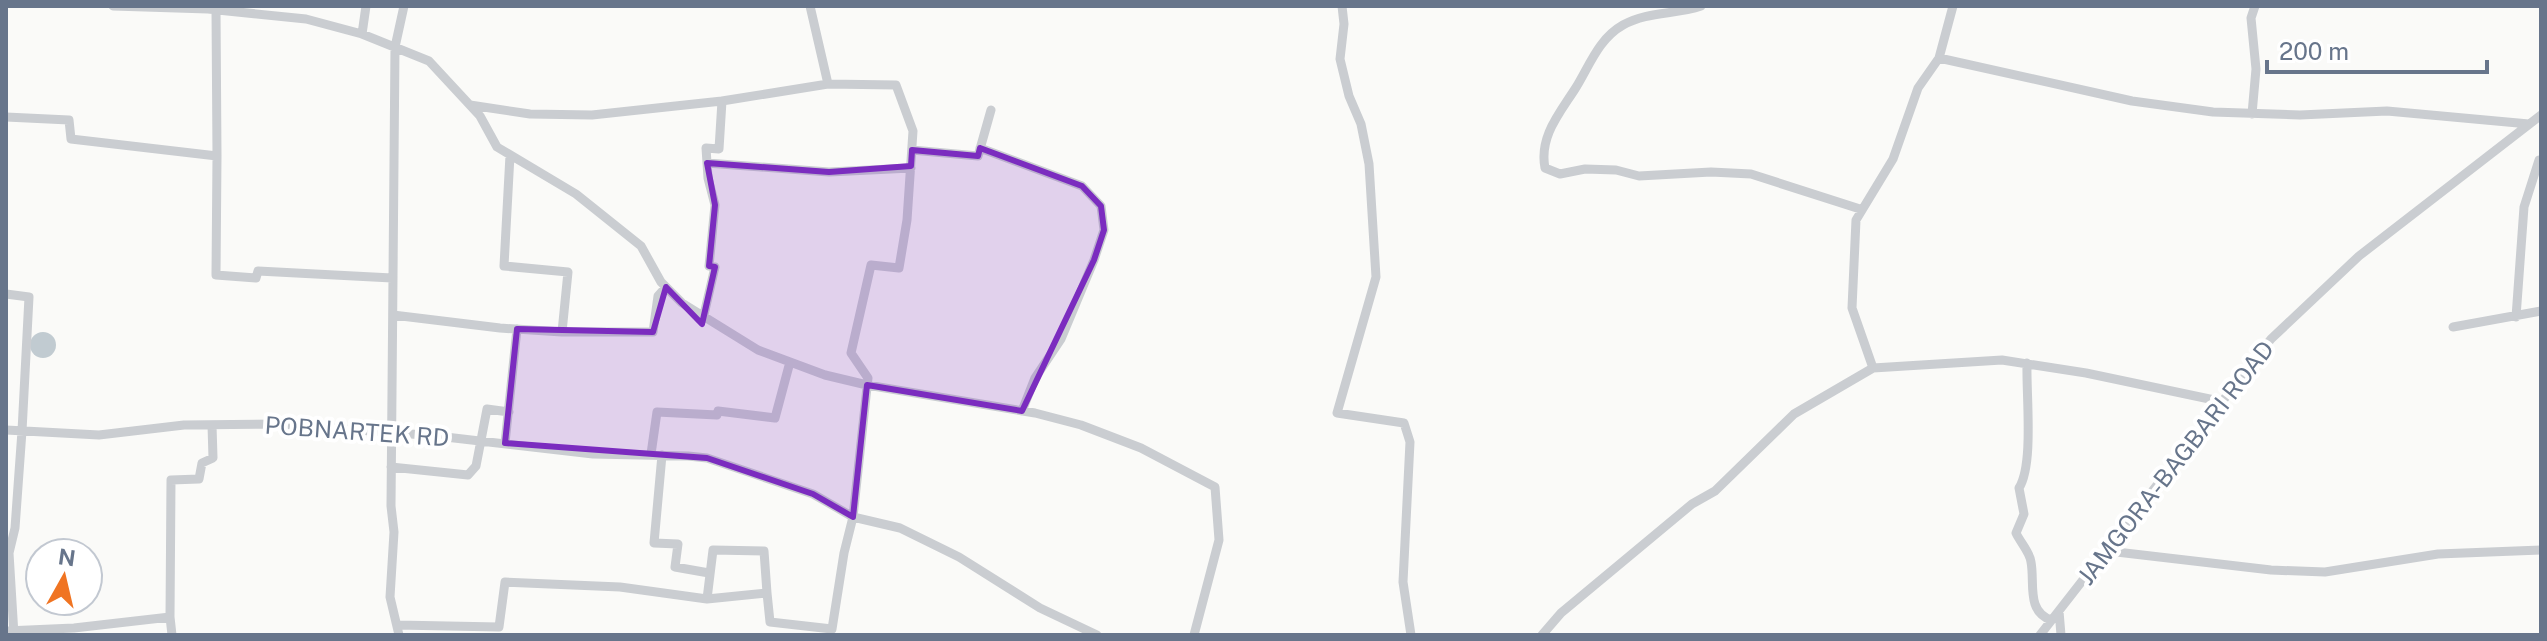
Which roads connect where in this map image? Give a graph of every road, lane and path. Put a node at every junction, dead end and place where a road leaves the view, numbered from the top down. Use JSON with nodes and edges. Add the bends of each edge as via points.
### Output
{"nodes":[{"id":1,"x":113,"y":6,"type":"edge"},
{"id":2,"x":366,"y":6,"type":"edge"},
{"id":3,"x":404,"y":6,"type":"edge"},
{"id":4,"x":810,"y":6,"type":"edge"},
{"id":5,"x":1342,"y":6,"type":"edge"},
{"id":6,"x":1701,"y":6,"type":"edge"},
{"id":7,"x":1953,"y":6,"type":"edge"},
{"id":8,"x":2255,"y":6,"type":"edge"},
{"id":9,"x":129,"y":7,"type":"edge"},
{"id":10,"x":216,"y":10,"type":"junction"},
{"id":11,"x":362,"y":34,"type":"junction"},
{"id":12,"x":395,"y":47,"type":"junction"},
{"id":13,"x":1939,"y":58,"type":"junction"},
{"id":14,"x":828,"y":84,"type":"junction"},
{"id":15,"x":722,"y":101,"type":"junction"},
{"id":16,"x":470,"y":105,"type":"junction"},
{"id":17,"x":991,"y":110,"type":"dead end"},
{"id":18,"x":2252,"y":114,"type":"junction"},
{"id":19,"x":2541,"y":115,"type":"edge"},
{"id":20,"x":6,"y":117,"type":"edge"},
{"id":21,"x":2530,"y":124,"type":"junction"},
{"id":22,"x":980,"y":148,"type":"junction"},
{"id":23,"x":912,"y":150,"type":"junction"},
{"id":24,"x":510,"y":155,"type":"junction"},
{"id":25,"x":217,"y":156,"type":"junction"},
{"id":26,"x":2539,"y":160,"type":"dead end"},
{"id":27,"x":707,"y":163,"type":"junction"},
{"id":28,"x":911,"y":168,"type":"junction"},
{"id":29,"x":1860,"y":209,"type":"junction"},
{"id":30,"x":392,"y":278,"type":"junction"},
{"id":31,"x":666,"y":287,"type":"junction"},
{"id":32,"x":6,"y":294,"type":"edge"},
{"id":33,"x":2541,"y":311,"type":"edge"},
{"id":34,"x":393,"y":315,"type":"junction"},
{"id":35,"x":2516,"y":317,"type":"junction"},
{"id":36,"x":703,"y":319,"type":"junction"},
{"id":37,"x":2453,"y":327,"type":"dead end"},
{"id":38,"x":517,"y":329,"type":"junction"},
{"id":39,"x":562,"y":332,"type":"junction"},
{"id":40,"x":790,"y":362,"type":"junction"},
{"id":41,"x":2027,"y":363,"type":"junction"},
{"id":42,"x":1873,"y":368,"type":"junction"},
{"id":43,"x":867,"y":385,"type":"junction"},
{"id":44,"x":2219,"y":401,"type":"junction"},
{"id":45,"x":1022,"y":411,"type":"junction"},
{"id":46,"x":509,"y":412,"type":"junction"},
{"id":47,"x":212,"y":425,"type":"junction"},
{"id":48,"x":6,"y":430,"type":"edge"},
{"id":49,"x":22,"y":431,"type":"junction"},
{"id":50,"x":391,"y":435,"type":"junction"},
{"id":51,"x":483,"y":441,"type":"junction"},
{"id":52,"x":505,"y":443,"type":"junction"},
{"id":53,"x":657,"y":454,"type":"junction"},
{"id":54,"x":391,"y":467,"type":"junction"},
{"id":55,"x":853,"y":517,"type":"junction"},
{"id":56,"x":2541,"y":550,"type":"edge"},
{"id":57,"x":2108,"y":551,"type":"junction"},
{"id":58,"x":709,"y":573,"type":"junction"},
{"id":59,"x":767,"y":593,"type":"junction"},
{"id":60,"x":707,"y":599,"type":"junction"},
{"id":61,"x":2059,"y":611,"type":"junction"},
{"id":62,"x":170,"y":617,"type":"junction"},
{"id":63,"x":2051,"y":620,"type":"junction"},
{"id":64,"x":398,"y":630,"type":"edge"},
{"id":65,"x":499,"y":631,"type":"edge"},
{"id":66,"x":11,"y":632,"type":"edge"},
{"id":67,"x":74,"y":632,"type":"edge"},
{"id":68,"x":172,"y":635,"type":"edge"},
{"id":69,"x":1097,"y":635,"type":"edge"},
{"id":70,"x":1194,"y":635,"type":"edge"},
{"id":71,"x":1411,"y":635,"type":"edge"},
{"id":72,"x":1542,"y":635,"type":"edge"},
{"id":73,"x":2040,"y":635,"type":"edge"},
{"id":74,"x":2061,"y":635,"type":"edge"}],
"edges":[{"from":1,"to":9,"type":"street"},
{"from":2,"to":11,"type":"street"},
{"from":3,"to":12,"type":"street"},
{"from":4,"to":14,"type":"street"},
{"from":5,"to":71,"type":"street","via":[[1340,59],[1369,164],[1376,277],[1337,413],[1404,423],[1410,442],[1403,582]]},
{"from":6,"to":29,"type":"street","via":[[1641,17],[1615,30],[1554,118],[1542,156],[1545,168],[1560,174],[1585,169],[1639,176],[1751,174]]},
{"from":7,"to":13,"type":"street"},
{"from":8,"to":18,"type":"street"},
{"from":9,"to":10,"type":"street"},
{"from":10,"to":11,"type":"street","via":[[306,19]]},
{"from":10,"to":25,"type":"street"},
{"from":11,"to":12,"type":"street"},
{"from":12,"to":16,"type":"street","via":[[429,61]]},
{"from":12,"to":30,"type":"street"},
{"from":13,"to":18,"type":"street","via":[[2132,101]]},
{"from":13,"to":29,"type":"street","via":[[1914,96],[1893,159]]},
{"from":14,"to":15,"type":"street"},
{"from":14,"to":23,"type":"street","via":[[899,87],[913,131]]},
{"from":15,"to":16,"type":"street","via":[[592,115],[530,114]]},
{"from":15,"to":27,"type":"street","via":[[719,149],[706,148]]},
{"from":16,"to":24,"type":"street","via":[[497,147]]},
{"from":17,"to":22,"type":"street"},
{"from":18,"to":21,"type":"street","via":[[2387,111]]},
{"from":19,"to":21,"type":"street","name":"JAMGORA-BAGBARI ROAD"},
{"from":20,"to":25,"type":"street","via":[[69,120],[69,139]]},
{"from":21,"to":44,"type":"street","name":"JAMGORA-BAGBARI ROAD","via":[[2314,295]]},
{"from":22,"to":23,"type":"street","via":[[978,156]]},
{"from":22,"to":45,"type":"street","via":[[1082,186],[1101,206],[1104,230],[1094,260],[1061,339],[1035,378]]},
{"from":23,"to":28,"type":"street"},
{"from":24,"to":31,"type":"street","via":[[576,194],[641,246]]},
{"from":24,"to":39,"type":"street","via":[[504,266],[568,272]]},
{"from":25,"to":30,"type":"street","via":[[216,275],[256,278],[258,270]]},
{"from":26,"to":35,"type":"street","via":[[2524,207]]},
{"from":27,"to":28,"type":"street","via":[[829,172]]},
{"from":27,"to":36,"type":"street","via":[[715,205],[709,266],[715,267]]},
{"from":28,"to":43,"type":"street","via":[[899,268],[871,265],[851,353],[868,378]]},
{"from":29,"to":42,"type":"street","via":[[1852,308]]},
{"from":30,"to":34,"type":"street"},
{"from":31,"to":36,"type":"street"},
{"from":31,"to":39,"type":"street","via":[[658,296],[653,332]]},
{"from":32,"to":49,"type":"street","via":[[29,297]]},
{"from":33,"to":35,"type":"street"},
{"from":34,"to":38,"type":"street"},
{"from":34,"to":50,"type":"street"},
{"from":35,"to":37,"type":"street"},
{"from":36,"to":40,"type":"street"},
{"from":38,"to":39,"type":"street"},
{"from":38,"to":46,"type":"street"},
{"from":40,"to":43,"type":"street"},
{"from":40,"to":53,"type":"street","via":[[775,418],[718,411],[657,412]]},
{"from":41,"to":42,"type":"street","via":[[1978,359]]},
{"from":41,"to":44,"type":"street"},
{"from":41,"to":63,"type":"street","via":[[2028,470],[2019,488],[2024,514],[2016,533],[2031,559],[2037,609]]},
{"from":42,"to":72,"type":"street","via":[[1794,414],[1715,491],[1692,504],[1561,613]]},
{"from":43,"to":45,"type":"street"},
{"from":43,"to":55,"type":"street"},
{"from":44,"to":57,"type":"street","name":"JAMGORA-BAGBARI ROAD"},
{"from":45,"to":70,"type":"street","via":[[1081,425],[1141,448],[1215,487],[1219,540]]},
{"from":46,"to":51,"type":"street","via":[[487,409]]},
{"from":46,"to":52,"type":"street"},
{"from":47,"to":49,"type":"street","name":"POBNARTEK RD","via":[[99,435]]},
{"from":47,"to":50,"type":"street","name":"POBNARTEK RD","via":[[278,424]]},
{"from":47,"to":62,"type":"street","via":[[213,458],[202,463],[199,479],[171,480]]},
{"from":48,"to":49,"type":"street","name":"POBNARTEK RD"},
{"from":49,"to":66,"type":"street","via":[[9,553]]},
{"from":50,"to":51,"type":"street","name":"POBNARTEK RD"},
{"from":50,"to":54,"type":"street"},
{"from":51,"to":52,"type":"street","name":"POBNARTEK RD"},
{"from":51,"to":54,"type":"street","via":[[468,475]]},
{"from":52,"to":53,"type":"street","name":"POBNARTEK RD","via":[[593,454]]},
{"from":53,"to":55,"type":"street","name":"POBNARTEK RD","via":[[707,458],[813,494]]},
{"from":53,"to":58,"type":"street","via":[[654,543],[678,544],[675,567]]},
{"from":54,"to":64,"type":"street","via":[[394,532],[389,587]]},
{"from":55,"to":59,"type":"street","via":[[832,629],[770,622]]},
{"from":55,"to":69,"type":"street","name":"POBNARTEK RD","via":[[912,533]]},
{"from":56,"to":57,"type":"street","via":[[2438,554],[2325,572]]},
{"from":57,"to":61,"type":"street","name":"JAMGORA-BAGBARI ROAD"},
{"from":58,"to":59,"type":"street","via":[[713,550],[764,551]]},
{"from":58,"to":60,"type":"street"},
{"from":59,"to":60,"type":"street"},
{"from":60,"to":65,"type":"street","via":[[620,587],[505,582]]},
{"from":61,"to":63,"type":"street","name":"JAMGORA-BAGBARI ROAD"},
{"from":61,"to":74,"type":"street"},
{"from":62,"to":67,"type":"street"},
{"from":62,"to":68,"type":"street"},
{"from":63,"to":73,"type":"street","name":"JAMGORA-BAGBARI ROAD"},
{"from":64,"to":65,"type":"street"},
{"from":66,"to":67,"type":"street"}]}
